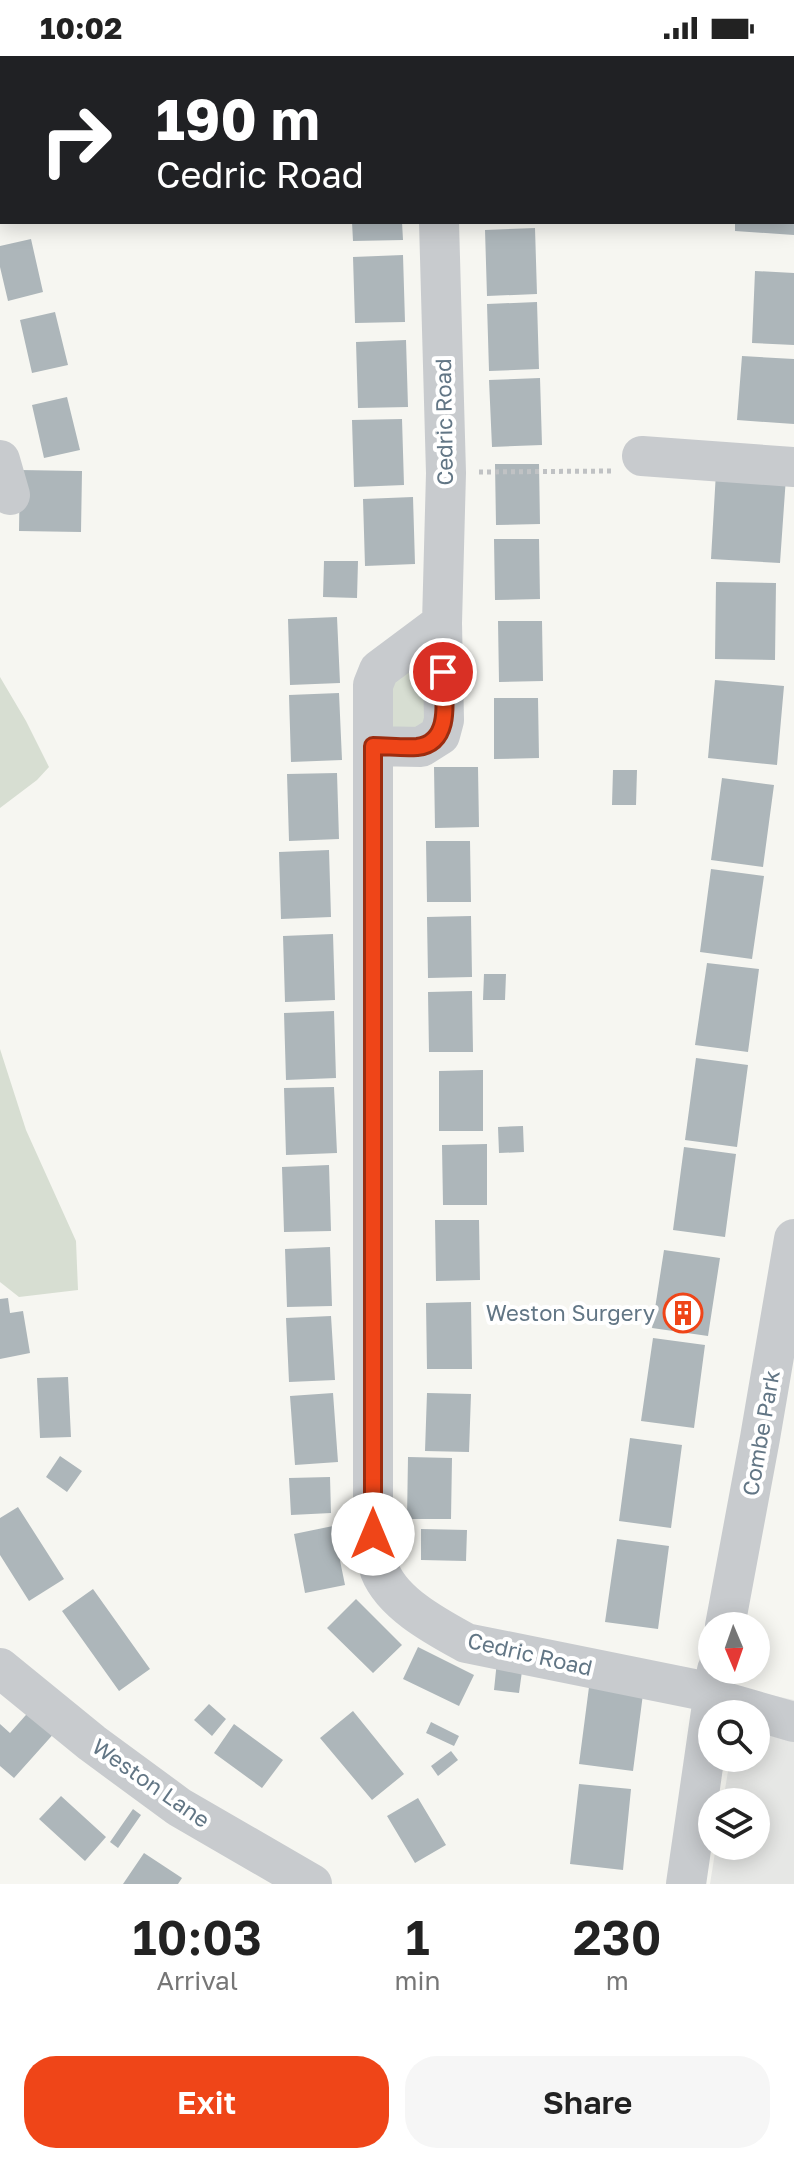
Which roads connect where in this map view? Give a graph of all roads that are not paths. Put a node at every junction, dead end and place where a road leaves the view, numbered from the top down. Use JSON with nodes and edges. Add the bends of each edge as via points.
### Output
{"nodes":[{"id":1,"x":439,"y":224,"type":"edge"},
{"id":2,"x":642,"y":456,"type":"road end"},
{"id":3,"x":794,"y":467,"type":"edge"},
{"id":4,"x":442,"y":623,"type":"junction"},
{"id":5,"x":373,"y":746,"type":"junction"},
{"id":6,"x":794,"y":1239,"type":"edge"},
{"id":7,"x":777,"y":1437,"type":"edge"},
{"id":8,"x":729,"y":1612,"type":"edge"},
{"id":9,"x":0,"y":1668,"type":"edge"},
{"id":10,"x":715,"y":1687,"type":"edge"},
{"id":11,"x":794,"y":1722,"type":"edge"},
{"id":12,"x":312,"y":1884,"type":"edge"},
{"id":13,"x":686,"y":1884,"type":"edge"}],
"edges":[{"from":1,"to":4,"type":"street","name":"Cedric Road","via":[[446,473]]},
{"from":2,"to":3,"type":"street"},
{"from":4,"to":5,"type":"street","name":"Cedric Road","via":[[379,670],[373,685]]},
{"from":4,"to":5,"type":"street","name":"Cedric Road","via":[[440,735],[421,747]]},
{"from":5,"to":10,"type":"street","name":"Cedric Road","via":[[373,1534],[381,1573],[402,1602],[466,1643]]},
{"from":6,"to":7,"type":"street","name":"Combe Park"},
{"from":7,"to":8,"type":"street","name":"Combe Park"},
{"from":9,"to":12,"type":"street","name":"Weston Lane","via":[[179,1807]]},
{"from":10,"to":11,"type":"street","name":"Cedric Road"},
{"from":10,"to":13,"type":"street"}]}
